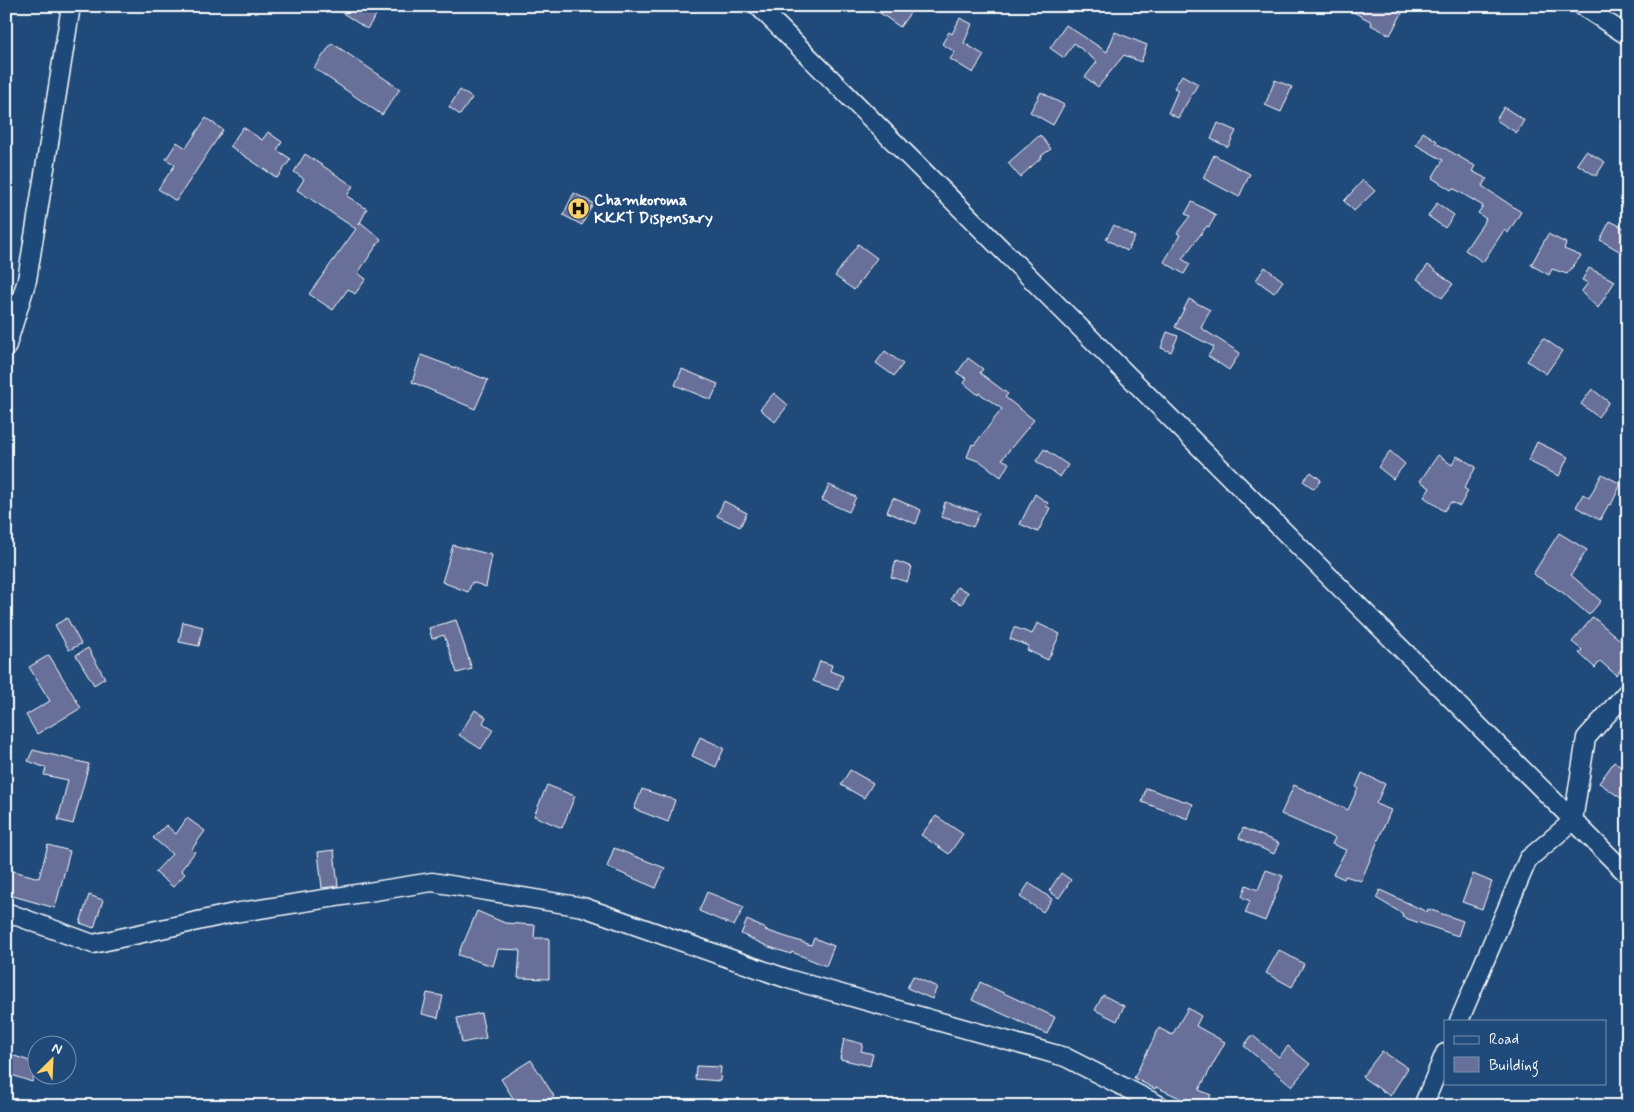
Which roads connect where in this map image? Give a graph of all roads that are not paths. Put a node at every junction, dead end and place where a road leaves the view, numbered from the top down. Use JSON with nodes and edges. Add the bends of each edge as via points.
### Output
{"nodes":[{"id":1,"x":71,"y":6,"type":"edge"},
{"id":2,"x":758,"y":6,"type":"edge"},
{"id":3,"x":1582,"y":6,"type":"edge"},
{"id":4,"x":1628,"y":36,"type":"edge"},
{"id":5,"x":6,"y":348,"type":"edge"},
{"id":6,"x":1628,"y":691,"type":"edge"},
{"id":7,"x":1573,"y":821,"type":"junction"},
{"id":8,"x":1628,"y":875,"type":"edge"},
{"id":9,"x":6,"y":912,"type":"edge"},
{"id":10,"x":1459,"y":1020,"type":"edge"},
{"id":11,"x":1444,"y":1055,"type":"edge"},
{"id":12,"x":1161,"y":1106,"type":"edge"},
{"id":13,"x":1423,"y":1106,"type":"edge"}],
"edges":[{"from":1,"to":5,"type":"street","via":[[27,280]]},
{"from":2,"to":7,"type":"street"},
{"from":3,"to":4,"type":"street"},
{"from":6,"to":7,"type":"street","via":[[1586,738]]},
{"from":7,"to":8,"type":"street"},
{"from":7,"to":10,"type":"street","via":[[1528,859]]},
{"from":9,"to":12,"type":"street","via":[[93,944],[234,913],[432,882],[583,908],[788,979],[1065,1057]]},
{"from":11,"to":13,"type":"street"}]}
